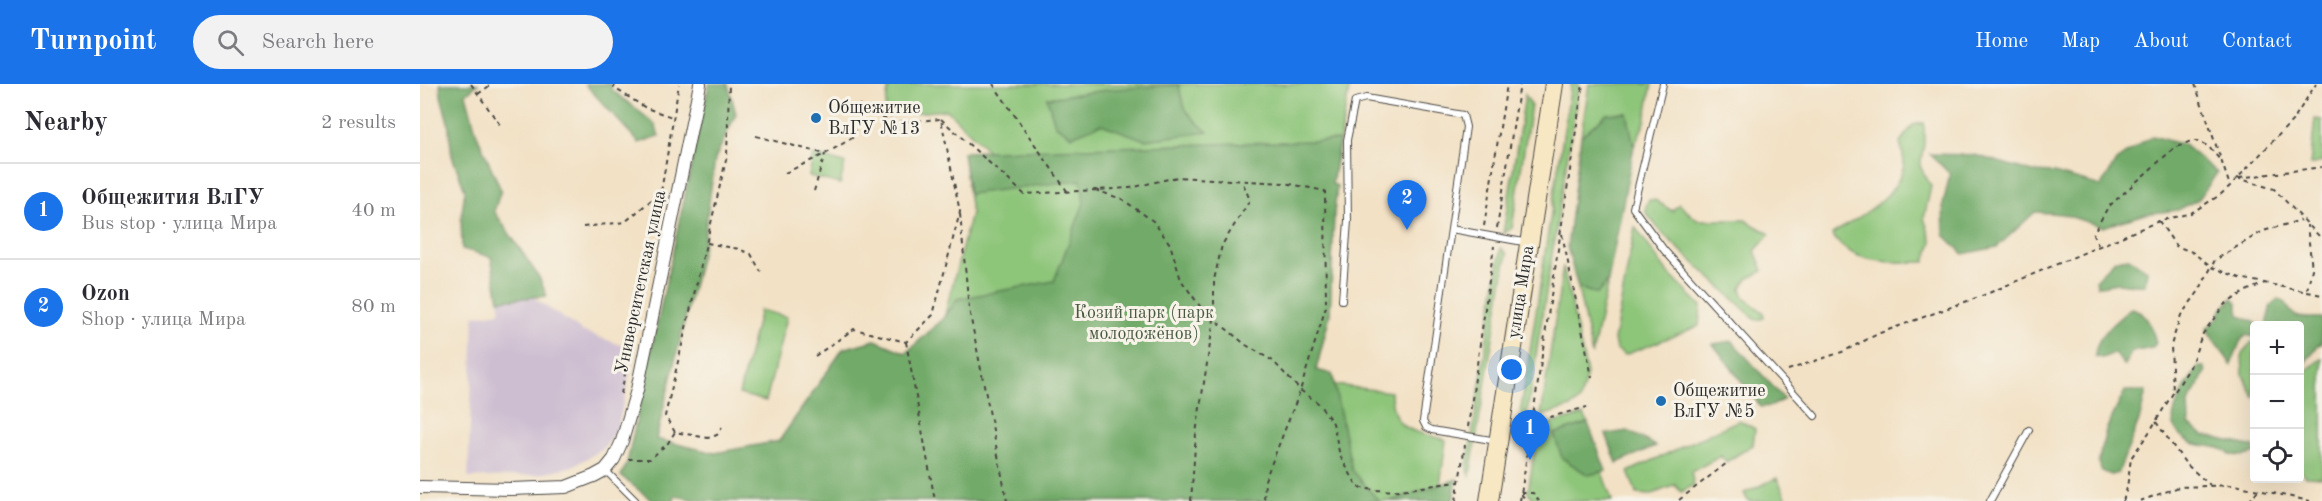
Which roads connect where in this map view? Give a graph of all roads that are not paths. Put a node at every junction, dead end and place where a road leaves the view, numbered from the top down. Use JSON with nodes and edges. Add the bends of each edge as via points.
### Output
{"nodes":[{"id":1,"x":700,"y":84,"type":"edge"},
{"id":2,"x":1554,"y":84,"type":"edge"},
{"id":3,"x":1663,"y":84,"type":"edge"},
{"id":4,"x":1451,"y":229,"type":"junction"},
{"id":5,"x":1529,"y":243,"type":"junction"},
{"id":6,"x":1342,"y":300,"type":"dead end"},
{"id":7,"x":1815,"y":416,"type":"dead end"},
{"id":8,"x":2030,"y":430,"type":"dead end"},
{"id":9,"x":1498,"y":441,"type":"junction"},
{"id":10,"x":600,"y":473,"type":"junction"},
{"id":11,"x":420,"y":487,"type":"edge"},
{"id":12,"x":636,"y":501,"type":"edge"},
{"id":13,"x":1489,"y":501,"type":"edge"},
{"id":14,"x":1990,"y":501,"type":"edge"}],
"edges":[{"from":1,"to":10,"type":"street","name":"Университетская улица","via":[[637,390],[622,441]]},
{"from":2,"to":5,"type":"main road","name":"улица Мира"},
{"from":3,"to":7,"type":"lane","via":[[1634,208],[1664,250]]},
{"from":4,"to":5,"type":"lane"},
{"from":4,"to":6,"type":"lane","via":[[1466,127],[1463,115],[1366,98],[1355,102],[1347,140],[1348,221]]},
{"from":4,"to":9,"type":"lane","via":[[1423,421],[1432,430]]},
{"from":5,"to":9,"type":"main road","name":"улица Мира"},
{"from":8,"to":14,"type":"lane"},
{"from":9,"to":13,"type":"main road","name":"улица Мира"},
{"from":10,"to":11,"type":"street","via":[[566,487]]},
{"from":10,"to":12,"type":"lane"}]}
